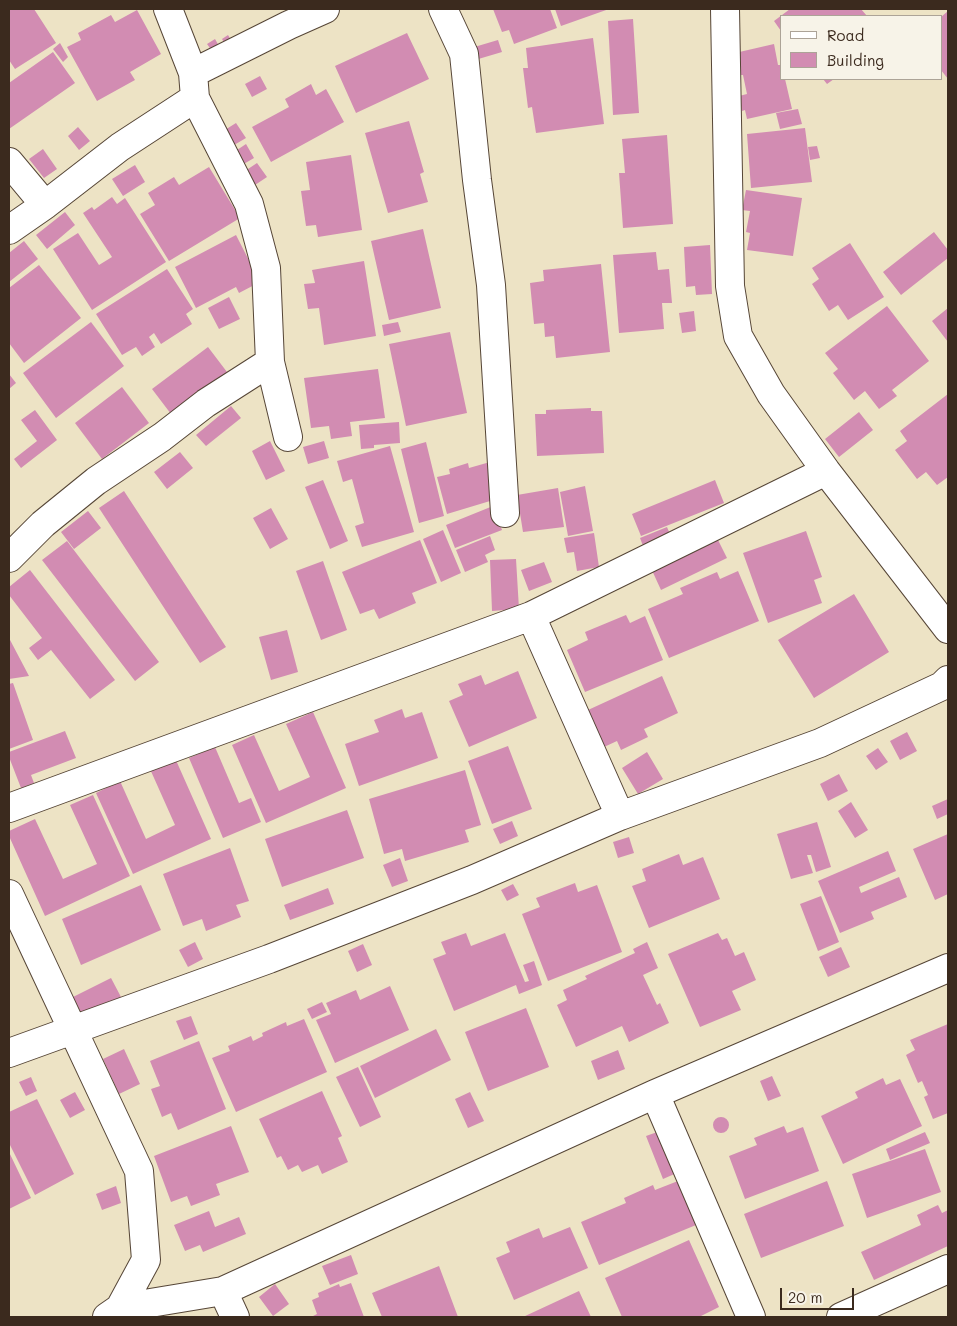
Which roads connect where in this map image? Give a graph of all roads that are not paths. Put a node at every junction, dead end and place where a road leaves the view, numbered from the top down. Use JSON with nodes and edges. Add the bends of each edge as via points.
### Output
{"nodes":[{"id":1,"x":168,"y":9,"type":"edge"},
{"id":2,"x":325,"y":9,"type":"edge"},
{"id":3,"x":443,"y":9,"type":"edge"},
{"id":4,"x":725,"y":9,"type":"edge"},
{"id":5,"x":194,"y":85,"type":"junction"},
{"id":6,"x":9,"y":162,"type":"edge"},
{"id":7,"x":45,"y":205,"type":"junction"},
{"id":8,"x":9,"y":230,"type":"edge"},
{"id":9,"x":270,"y":362,"type":"junction"},
{"id":10,"x":288,"y":437,"type":"dead end"},
{"id":11,"x":826,"y":471,"type":"junction"},
{"id":12,"x":505,"y":513,"type":"dead end"},
{"id":13,"x":9,"y":558,"type":"edge"},
{"id":14,"x":531,"y":616,"type":"junction"},
{"id":15,"x":947,"y":625,"type":"edge"},
{"id":16,"x":948,"y":680,"type":"edge"},
{"id":17,"x":9,"y":808,"type":"edge"},
{"id":18,"x":620,"y":816,"type":"junction"},
{"id":19,"x":9,"y":894,"type":"edge"},
{"id":20,"x":948,"y":968,"type":"edge"},
{"id":21,"x":74,"y":1030,"type":"junction"},
{"id":22,"x":9,"y":1053,"type":"edge"},
{"id":23,"x":655,"y":1094,"type":"junction"},
{"id":24,"x":948,"y":1269,"type":"edge"},
{"id":25,"x":223,"y":1291,"type":"junction"},
{"id":26,"x":114,"y":1313,"type":"edge"},
{"id":27,"x":235,"y":1317,"type":"edge"},
{"id":28,"x":751,"y":1317,"type":"edge"},
{"id":29,"x":841,"y":1317,"type":"edge"}],
"edges":[{"from":1,"to":5,"type":"street"},
{"from":2,"to":5,"type":"street","via":[[289,25]]},
{"from":3,"to":12,"type":"street","via":[[464,54],[491,285]]},
{"from":4,"to":11,"type":"street","via":[[730,286],[738,336],[771,394]]},
{"from":5,"to":7,"type":"street"},
{"from":5,"to":9,"type":"street","via":[[250,204],[266,268]]},
{"from":6,"to":7,"type":"street"},
{"from":7,"to":8,"type":"street"},
{"from":9,"to":10,"type":"street"},
{"from":9,"to":13,"type":"street","via":[[96,481]]},
{"from":11,"to":14,"type":"street"},
{"from":11,"to":15,"type":"street"},
{"from":14,"to":17,"type":"street"},
{"from":14,"to":18,"type":"street"},
{"from":16,"to":18,"type":"street","via":[[942,686],[820,743]]},
{"from":18,"to":21,"type":"street","via":[[426,898]]},
{"from":19,"to":21,"type":"street"},
{"from":20,"to":23,"type":"street"},
{"from":21,"to":22,"type":"street"},
{"from":21,"to":26,"type":"street","via":[[139,1171],[146,1260]]},
{"from":23,"to":25,"type":"street"},
{"from":23,"to":28,"type":"street"},
{"from":24,"to":29,"type":"street"},
{"from":25,"to":26,"type":"street"},
{"from":25,"to":27,"type":"street"}]}
